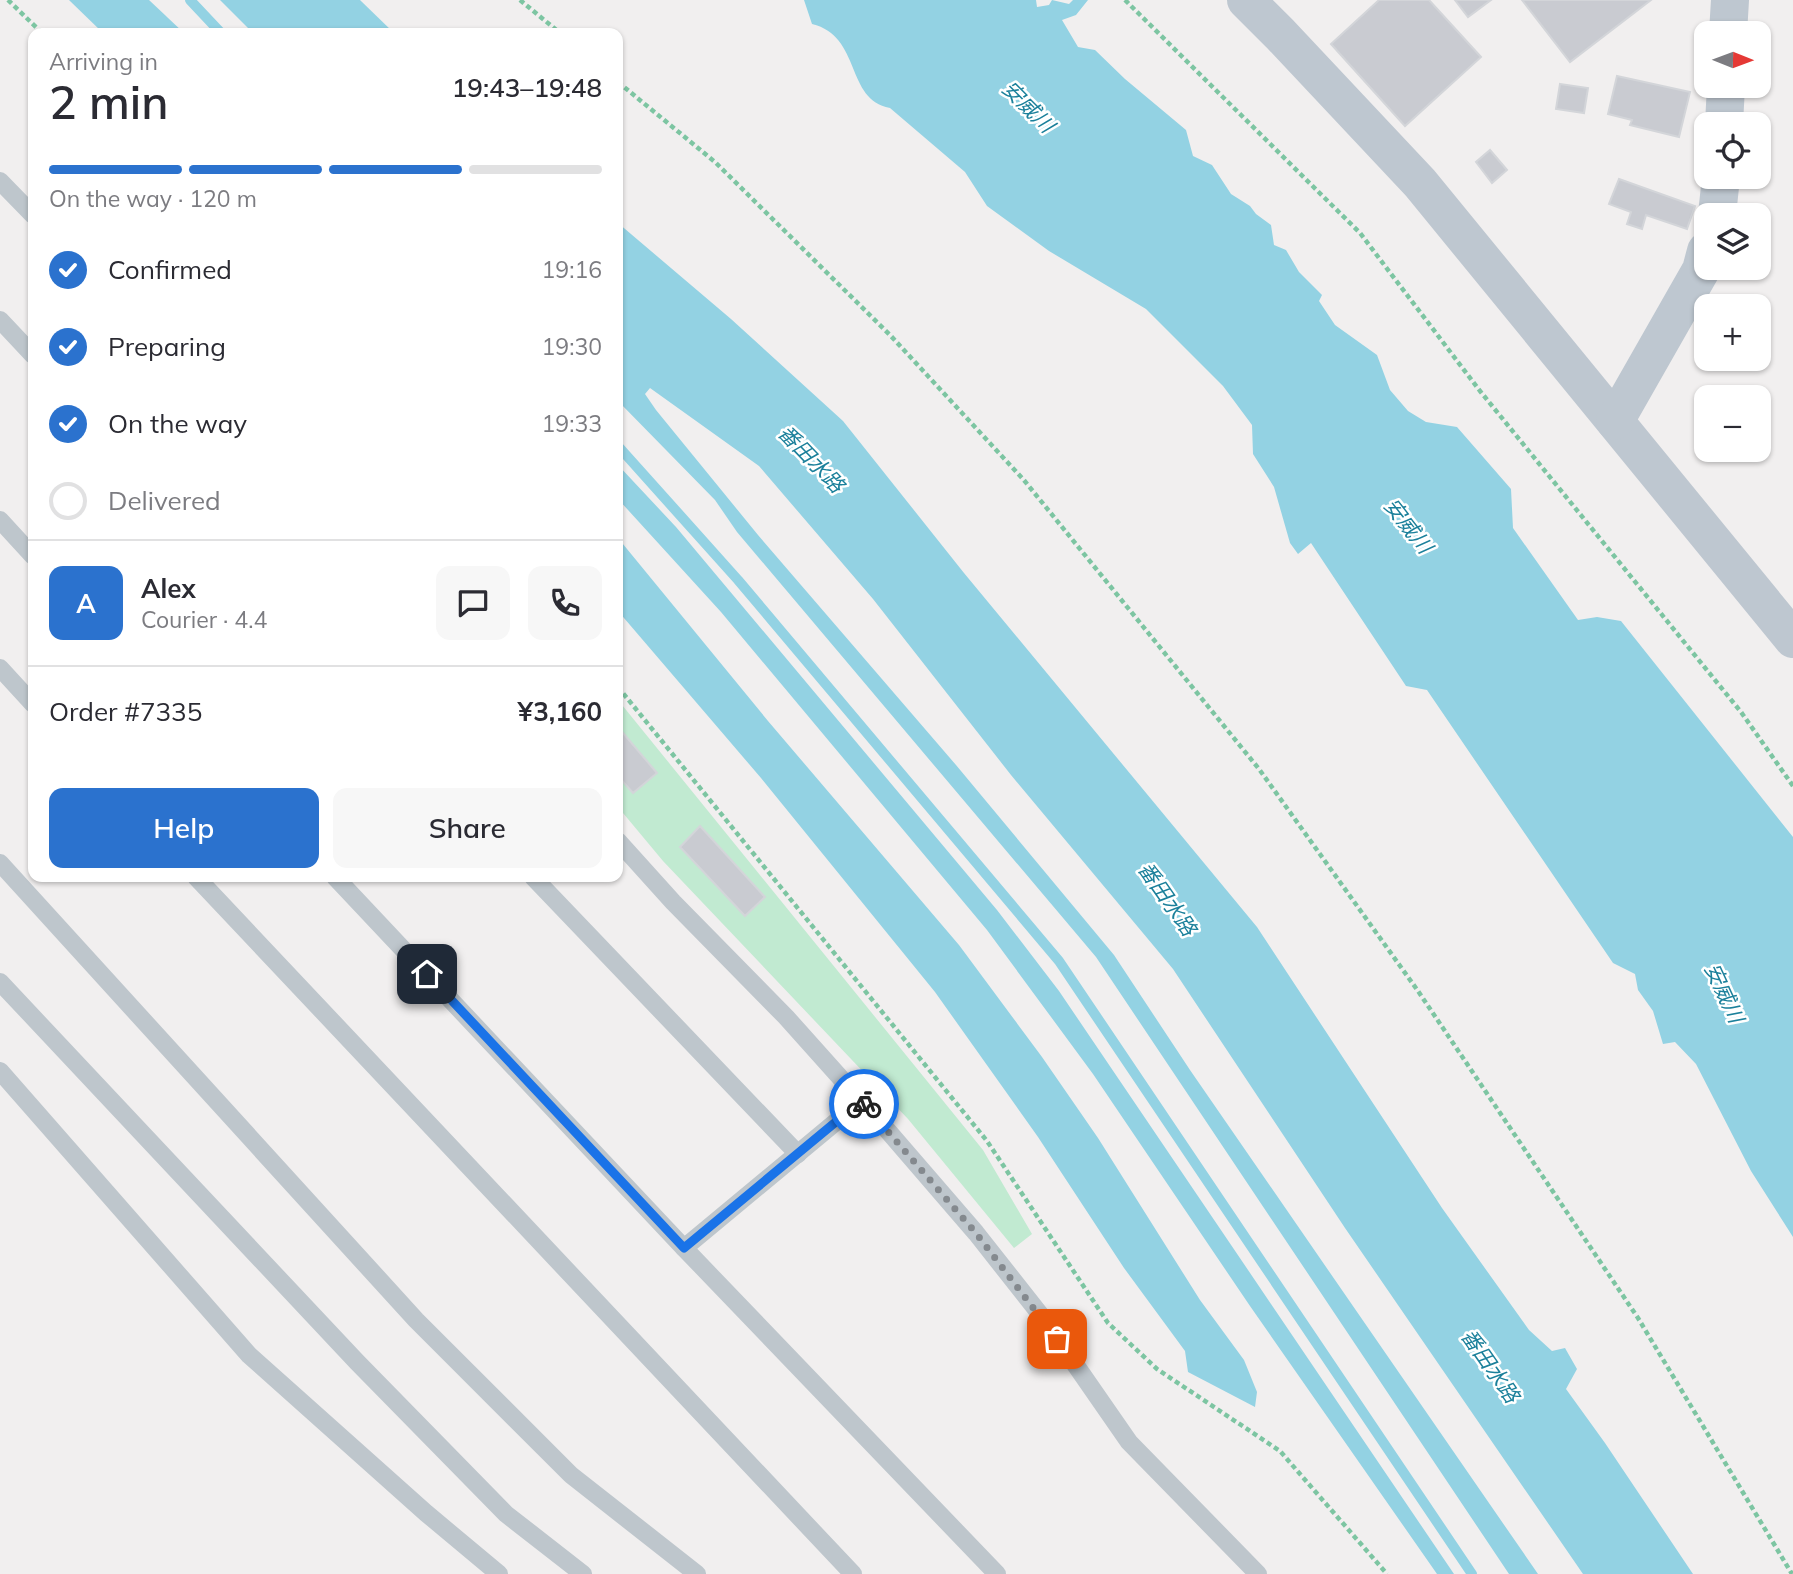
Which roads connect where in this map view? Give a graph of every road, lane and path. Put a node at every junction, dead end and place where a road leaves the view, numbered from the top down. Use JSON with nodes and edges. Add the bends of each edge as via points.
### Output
{"nodes":[{"id":1,"x":8,"y":0,"type":"edge"},
{"id":2,"x":520,"y":0,"type":"edge"},
{"id":3,"x":1125,"y":0,"type":"edge"},
{"id":4,"x":1246,"y":0,"type":"edge"},
{"id":5,"x":1730,"y":0,"type":"edge"},
{"id":6,"x":1729,"y":21,"type":"edge"},
{"id":7,"x":37,"y":28,"type":"edge"},
{"id":8,"x":554,"y":28,"type":"edge"},
{"id":9,"x":623,"y":86,"type":"edge"},
{"id":10,"x":0,"y":181,"type":"edge"},
{"id":11,"x":28,"y":210,"type":"edge"},
{"id":12,"x":1695,"y":280,"type":"edge"},
{"id":13,"x":0,"y":320,"type":"edge"},
{"id":14,"x":28,"y":350,"type":"edge"},
{"id":15,"x":1615,"y":421,"type":"junction"},
{"id":16,"x":0,"y":520,"type":"edge"},
{"id":17,"x":28,"y":551,"type":"edge"},
{"id":18,"x":1793,"y":639,"type":"edge"},
{"id":19,"x":0,"y":668,"type":"edge"},
{"id":20,"x":623,"y":693,"type":"edge"},
{"id":21,"x":28,"y":699,"type":"edge"},
{"id":22,"x":1793,"y":786,"type":"edge"},
{"id":23,"x":623,"y":847,"type":"edge"},
{"id":24,"x":0,"y":863,"type":"edge"},
{"id":25,"x":201,"y":882,"type":"edge"},
{"id":26,"x":340,"y":882,"type":"edge"},
{"id":27,"x":538,"y":882,"type":"edge"},
{"id":28,"x":0,"y":982,"type":"edge"},
{"id":29,"x":0,"y":1071,"type":"edge"},
{"id":30,"x":861,"y":1101,"type":"junction"},
{"id":31,"x":798,"y":1154,"type":"junction"},
{"id":32,"x":684,"y":1248,"type":"junction"},
{"id":33,"x":499,"y":1574,"type":"edge"},
{"id":34,"x":583,"y":1574,"type":"edge"},
{"id":35,"x":697,"y":1574,"type":"edge"},
{"id":36,"x":853,"y":1574,"type":"edge"},
{"id":37,"x":997,"y":1574,"type":"edge"},
{"id":38,"x":1258,"y":1574,"type":"edge"},
{"id":39,"x":1387,"y":1574,"type":"edge"},
{"id":40,"x":1792,"y":1574,"type":"edge"}],
"edges":[{"from":1,"to":7,"type":"path"},
{"from":2,"to":8,"type":"path"},
{"from":3,"to":22,"type":"path","via":[[1360,233],[1480,391],[1741,712]]},
{"from":4,"to":15,"type":"street","via":[[1419,183]]},
{"from":5,"to":6,"type":"street"},
{"from":9,"to":40,"type":"path","via":[[715,162],[890,335],[1023,479],[1259,769],[1418,991],[1637,1318]]},
{"from":10,"to":11,"type":"lane"},
{"from":12,"to":15,"type":"street"},
{"from":13,"to":14,"type":"lane"},
{"from":15,"to":18,"type":"street"},
{"from":16,"to":17,"type":"lane"},
{"from":19,"to":21,"type":"lane"},
{"from":20,"to":39,"type":"path","via":[[987,1141],[1108,1324],[1157,1369],[1280,1451]]},
{"from":23,"to":30,"type":"lane"},
{"from":24,"to":35,"type":"lane","via":[[416,1320],[571,1475]]},
{"from":25,"to":36,"type":"lane"},
{"from":26,"to":32,"type":"lane"},
{"from":27,"to":31,"type":"lane"},
{"from":28,"to":34,"type":"lane","via":[[357,1362],[497,1504]]},
{"from":29,"to":33,"type":"lane","via":[[249,1355]]},
{"from":30,"to":31,"type":"lane"},
{"from":30,"to":38,"type":"lane","via":[[993,1254],[1129,1443]]},
{"from":31,"to":32,"type":"lane"},
{"from":32,"to":37,"type":"lane"}]}
